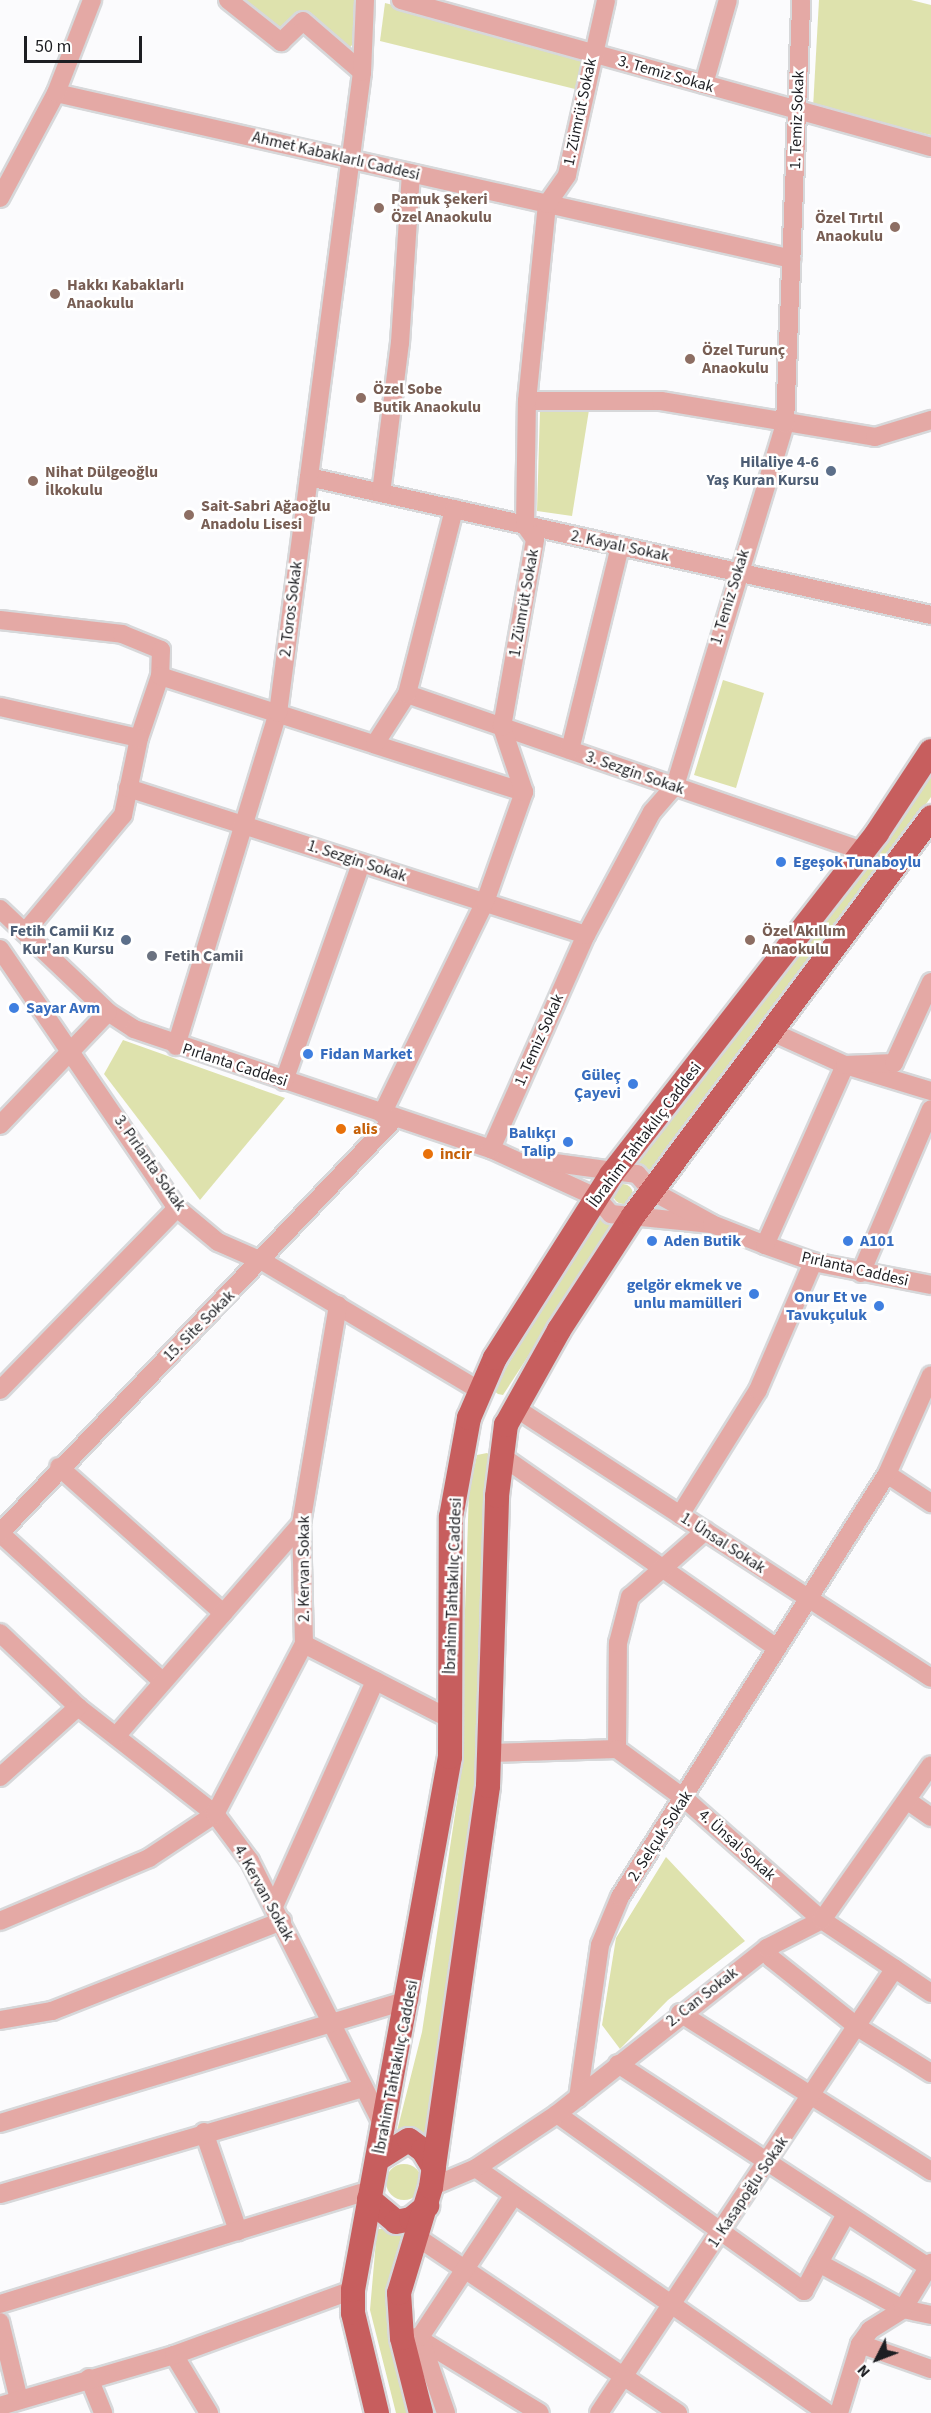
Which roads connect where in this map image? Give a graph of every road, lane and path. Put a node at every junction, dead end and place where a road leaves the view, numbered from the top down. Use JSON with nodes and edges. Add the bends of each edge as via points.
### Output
{"nodes":[{"id":1,"x":93,"y":0,"type":"edge"},
{"id":2,"x":228,"y":0,"type":"edge"},
{"id":3,"x":365,"y":0,"type":"edge"},
{"id":4,"x":401,"y":0,"type":"edge"},
{"id":5,"x":606,"y":0,"type":"edge"},
{"id":6,"x":728,"y":0,"type":"edge"},
{"id":7,"x":801,"y":0,"type":"edge"},
{"id":8,"x":592,"y":53,"type":"junction"},
{"id":9,"x":362,"y":72,"type":"junction"},
{"id":10,"x":704,"y":84,"type":"junction"},
{"id":11,"x":56,"y":93,"type":"junction"},
{"id":12,"x":798,"y":110,"type":"junction"},
{"id":13,"x":931,"y":147,"type":"edge"},
{"id":14,"x":349,"y":159,"type":"junction"},
{"id":15,"x":411,"y":173,"type":"junction"},
{"id":16,"x":0,"y":198,"type":"edge"},
{"id":17,"x":547,"y":204,"type":"junction"},
{"id":18,"x":792,"y":259,"type":"junction"},
{"id":19,"x":527,"y":401,"type":"junction"},
{"id":20,"x":931,"y":420,"type":"edge"},
{"id":21,"x":785,"y":424,"type":"junction"},
{"id":22,"x":309,"y":477,"type":"junction"},
{"id":23,"x":381,"y":493,"type":"junction"},
{"id":24,"x":454,"y":510,"type":"junction"},
{"id":25,"x":525,"y":525,"type":"junction"},
{"id":26,"x":620,"y":546,"type":"junction"},
{"id":27,"x":737,"y":572,"type":"junction"},
{"id":28,"x":931,"y":615,"type":"edge"},
{"id":29,"x":0,"y":620,"type":"edge"},
{"id":30,"x":160,"y":676,"type":"junction"},
{"id":31,"x":407,"y":694,"type":"junction"},
{"id":32,"x":0,"y":707,"type":"edge"},
{"id":33,"x":278,"y":713,"type":"junction"},
{"id":34,"x":502,"y":727,"type":"junction"},
{"id":35,"x":140,"y":738,"type":"junction"},
{"id":36,"x":375,"y":744,"type":"junction"},
{"id":37,"x":570,"y":750,"type":"junction"},
{"id":38,"x":931,"y":751,"type":"edge"},
{"id":39,"x":675,"y":786,"type":"junction"},
{"id":40,"x":128,"y":788,"type":"junction"},
{"id":41,"x":524,"y":792,"type":"junction"},
{"id":42,"x":931,"y":817,"type":"edge"},
{"id":43,"x":245,"y":825,"type":"junction"},
{"id":44,"x":863,"y":851,"type":"junction"},
{"id":45,"x":361,"y":863,"type":"junction"},
{"id":46,"x":485,"y":902,"type":"junction"},
{"id":47,"x":0,"y":909,"type":"edge"},
{"id":48,"x":24,"y":932,"type":"junction"},
{"id":49,"x":586,"y":935,"type":"junction"},
{"id":50,"x":0,"y":949,"type":"edge"},
{"id":51,"x":931,"y":982,"type":"edge"},
{"id":52,"x":108,"y":1012,"type":"junction"},
{"id":53,"x":770,"y":1030,"type":"junction"},
{"id":54,"x":176,"y":1046,"type":"junction"},
{"id":55,"x":73,"y":1048,"type":"junction"},
{"id":56,"x":845,"y":1065,"type":"junction"},
{"id":57,"x":284,"y":1082,"type":"junction"},
{"id":58,"x":931,"y":1090,"type":"edge"},
{"id":59,"x":931,"y":1109,"type":"edge"},
{"id":60,"x":389,"y":1116,"type":"junction"},
{"id":61,"x":0,"y":1125,"type":"edge"},
{"id":62,"x":499,"y":1152,"type":"junction"},
{"id":63,"x":611,"y":1175,"type":"junction"},
{"id":64,"x":652,"y":1191,"type":"junction"},
{"id":65,"x":596,"y":1197,"type":"junction"},
{"id":66,"x":177,"y":1208,"type":"junction"},
{"id":67,"x":633,"y":1216,"type":"junction"},
{"id":68,"x":712,"y":1224,"type":"junction"},
{"id":69,"x":765,"y":1245,"type":"junction"},
{"id":70,"x":264,"y":1262,"type":"junction"},
{"id":71,"x":813,"y":1262,"type":"junction"},
{"id":72,"x":861,"y":1273,"type":"junction"},
{"id":73,"x":931,"y":1285,"type":"edge"},
{"id":74,"x":338,"y":1305,"type":"junction"},
{"id":75,"x":931,"y":1375,"type":"edge"},
{"id":76,"x":0,"y":1390,"type":"edge"},
{"id":77,"x":479,"y":1390,"type":"junction"},
{"id":78,"x":514,"y":1407,"type":"junction"},
{"id":79,"x":502,"y":1457,"type":"junction"},
{"id":80,"x":59,"y":1467,"type":"junction"},
{"id":81,"x":887,"y":1474,"type":"junction"},
{"id":82,"x":931,"y":1503,"type":"edge"},
{"id":83,"x":680,"y":1515,"type":"junction"},
{"id":84,"x":301,"y":1524,"type":"junction"},
{"id":85,"x":705,"y":1531,"type":"junction"},
{"id":86,"x":0,"y":1533,"type":"edge"},
{"id":87,"x":662,"y":1568,"type":"junction"},
{"id":88,"x":807,"y":1598,"type":"junction"},
{"id":89,"x":223,"y":1613,"type":"junction"},
{"id":90,"x":0,"y":1633,"type":"edge"},
{"id":91,"x":304,"y":1644,"type":"junction"},
{"id":92,"x":777,"y":1648,"type":"junction"},
{"id":93,"x":931,"y":1678,"type":"edge"},
{"id":94,"x":375,"y":1681,"type":"junction"},
{"id":95,"x":163,"y":1682,"type":"junction"},
{"id":96,"x":78,"y":1707,"type":"junction"},
{"id":97,"x":450,"y":1719,"type":"junction"},
{"id":98,"x":117,"y":1735,"type":"junction"},
{"id":99,"x":617,"y":1749,"type":"junction"},
{"id":100,"x":491,"y":1753,"type":"junction"},
{"id":101,"x":931,"y":1765,"type":"edge"},
{"id":102,"x":0,"y":1777,"type":"edge"},
{"id":103,"x":684,"y":1799,"type":"junction"},
{"id":104,"x":908,"y":1801,"type":"junction"},
{"id":105,"x":215,"y":1814,"type":"junction"},
{"id":106,"x":931,"y":1816,"type":"edge"},
{"id":107,"x":278,"y":1913,"type":"junction"},
{"id":108,"x":822,"y":1920,"type":"junction"},
{"id":109,"x":0,"y":1921,"type":"edge"},
{"id":110,"x":766,"y":1948,"type":"junction"},
{"id":111,"x":895,"y":1968,"type":"junction"},
{"id":112,"x":931,"y":1993,"type":"edge"},
{"id":113,"x":410,"y":1999,"type":"junction"},
{"id":114,"x":680,"y":2013,"type":"junction"},
{"id":115,"x":0,"y":2020,"type":"edge"},
{"id":116,"x":327,"y":2024,"type":"junction"},
{"id":117,"x":859,"y":2028,"type":"junction"},
{"id":118,"x":618,"y":2064,"type":"junction"},
{"id":119,"x":931,"y":2073,"type":"edge"},
{"id":120,"x":360,"y":2089,"type":"junction"},
{"id":121,"x":813,"y":2097,"type":"junction"},
{"id":122,"x":578,"y":2098,"type":"junction"},
{"id":123,"x":557,"y":2114,"type":"junction"},
{"id":124,"x":0,"y":2123,"type":"edge"},
{"id":125,"x":385,"y":2130,"type":"junction"},
{"id":126,"x":204,"y":2132,"type":"junction"},
{"id":127,"x":378,"y":2159,"type":"junction"},
{"id":128,"x":768,"y":2163,"type":"junction"},
{"id":129,"x":476,"y":2168,"type":"junction"},
{"id":130,"x":931,"y":2171,"type":"edge"},
{"id":131,"x":431,"y":2187,"type":"junction"},
{"id":132,"x":0,"y":2194,"type":"edge"},
{"id":133,"x":370,"y":2194,"type":"junction"},
{"id":134,"x":514,"y":2195,"type":"junction"},
{"id":135,"x":846,"y":2214,"type":"junction"},
{"id":136,"x":238,"y":2231,"type":"junction"},
{"id":137,"x":720,"y":2234,"type":"junction"},
{"id":138,"x":417,"y":2237,"type":"junction"},
{"id":139,"x":819,"y":2263,"type":"junction"},
{"id":140,"x":930,"y":2265,"type":"edge"},
{"id":141,"x":466,"y":2268,"type":"junction"},
{"id":142,"x":353,"y":2290,"type":"junction"},
{"id":143,"x":0,"y":2304,"type":"edge"},
{"id":144,"x":672,"y":2305,"type":"junction"},
{"id":145,"x":903,"y":2309,"type":"junction"},
{"id":146,"x":931,"y":2315,"type":"edge"},
{"id":147,"x":0,"y":2322,"type":"edge"},
{"id":148,"x":411,"y":2337,"type":"junction"},
{"id":149,"x":860,"y":2344,"type":"junction"},
{"id":150,"x":174,"y":2355,"type":"junction"},
{"id":151,"x":931,"y":2369,"type":"edge"},
{"id":152,"x":624,"y":2376,"type":"junction"},
{"id":153,"x":88,"y":2378,"type":"junction"},
{"id":154,"x":10,"y":2406,"type":"edge"},
{"id":155,"x":103,"y":2413,"type":"edge"},
{"id":156,"x":209,"y":2413,"type":"edge"},
{"id":157,"x":377,"y":2413,"type":"edge"},
{"id":158,"x":421,"y":2413,"type":"edge"},
{"id":159,"x":446,"y":2413,"type":"edge"},
{"id":160,"x":540,"y":2413,"type":"edge"},
{"id":161,"x":599,"y":2413,"type":"edge"},
{"id":162,"x":678,"y":2413,"type":"edge"},
{"id":163,"x":827,"y":2413,"type":"edge"},
{"id":164,"x":839,"y":2413,"type":"edge"}],
"edges":[{"from":1,"to":11,"type":"street"},
{"from":2,"to":9,"type":"street","via":[[281,42],[303,21]]},
{"from":3,"to":9,"type":"street","name":"2. Toros Sokak"},
{"from":4,"to":8,"type":"street","name":"3. Temiz Sokak"},
{"from":5,"to":8,"type":"street","name":"1. Zümrüt Sokak"},
{"from":6,"to":10,"type":"street"},
{"from":7,"to":12,"type":"street","name":"1. Temiz Sokak"},
{"from":8,"to":10,"type":"street","name":"3. Temiz Sokak"},
{"from":8,"to":17,"type":"street","name":"1. Zümrüt Sokak","via":[[567,174]]},
{"from":9,"to":14,"type":"street","name":"2. Toros Sokak"},
{"from":10,"to":12,"type":"street","name":"3. Temiz Sokak"},
{"from":11,"to":14,"type":"street","name":"Ahmet Kabaklarlı Caddesi"},
{"from":11,"to":16,"type":"street"},
{"from":12,"to":13,"type":"street","name":"3. Temiz Sokak"},
{"from":12,"to":18,"type":"street","name":"1. Temiz Sokak"},
{"from":14,"to":15,"type":"street","name":"Ahmet Kabaklarlı Caddesi"},
{"from":14,"to":22,"type":"street","name":"2. Toros Sokak"},
{"from":15,"to":17,"type":"street","name":"Ahmet Kabaklarlı Caddesi"},
{"from":15,"to":23,"type":"street","via":[[400,343]]},
{"from":17,"to":18,"type":"street","name":"Ahmet Kabaklarlı Caddesi"},
{"from":17,"to":19,"type":"street","name":"1. Zümrüt Sokak"},
{"from":18,"to":21,"type":"street","name":"1. Temiz Sokak"},
{"from":19,"to":21,"type":"street","via":[[662,401]]},
{"from":19,"to":25,"type":"street","name":"1. Zümrüt Sokak"},
{"from":20,"to":21,"type":"street","via":[[875,437]]},
{"from":21,"to":27,"type":"street","name":"1. Temiz Sokak"},
{"from":22,"to":23,"type":"street","name":"2. Kayalı Sokak"},
{"from":22,"to":33,"type":"street","name":"2. Toros Sokak"},
{"from":23,"to":24,"type":"street","name":"2. Kayalı Sokak"},
{"from":24,"to":25,"type":"street","name":"2. Kayalı Sokak"},
{"from":24,"to":31,"type":"street"},
{"from":25,"to":26,"type":"street","name":"2. Kayalı Sokak"},
{"from":25,"to":34,"type":"street","name":"1. Zümrüt Sokak","via":[[536,539]]},
{"from":26,"to":27,"type":"street","name":"2. Kayalı Sokak"},
{"from":26,"to":37,"type":"street"},
{"from":27,"to":28,"type":"street","name":"2. Kayalı Sokak"},
{"from":27,"to":39,"type":"street","name":"1. Temiz Sokak"},
{"from":29,"to":30,"type":"street","via":[[122,634],[161,650]]},
{"from":30,"to":33,"type":"street"},
{"from":30,"to":35,"type":"street"},
{"from":31,"to":34,"type":"street","name":"3. Sezgin Sokak"},
{"from":31,"to":36,"type":"street"},
{"from":32,"to":35,"type":"street"},
{"from":33,"to":36,"type":"street"},
{"from":33,"to":43,"type":"street","name":"2. Toros Sokak"},
{"from":34,"to":37,"type":"street","name":"3. Sezgin Sokak"},
{"from":34,"to":41,"type":"street","name":"1. Zümrüt Sokak"},
{"from":35,"to":40,"type":"street"},
{"from":36,"to":41,"type":"street"},
{"from":37,"to":39,"type":"street","name":"3. Sezgin Sokak"},
{"from":38,"to":44,"type":"main road","name":"İbrahim Tahtakılıç Caddesi"},
{"from":39,"to":44,"type":"street","name":"3. Sezgin Sokak"},
{"from":39,"to":49,"type":"street","name":"1. Temiz Sokak","via":[[652,812]]},
{"from":40,"to":43,"type":"street","name":"1. Sezgin Sokak"},
{"from":40,"to":48,"type":"street","via":[[123,815]]},
{"from":41,"to":46,"type":"street"},
{"from":42,"to":53,"type":"main road"},
{"from":43,"to":45,"type":"street","name":"1. Sezgin Sokak"},
{"from":43,"to":54,"type":"street","name":"2. Toros Sokak"},
{"from":44,"to":63,"type":"main road","name":"İbrahim Tahtakılıç Caddesi"},
{"from":45,"to":46,"type":"street","name":"1. Sezgin Sokak"},
{"from":45,"to":57,"type":"street"},
{"from":46,"to":49,"type":"street","name":"1. Sezgin Sokak"},
{"from":46,"to":60,"type":"street"},
{"from":47,"to":48,"type":"street","name":"Pırlanta Caddesi"},
{"from":48,"to":52,"type":"street","name":"Pırlanta Caddesi"},
{"from":49,"to":62,"type":"street","name":"1. Temiz Sokak"},
{"from":50,"to":55,"type":"street","name":"3. Pırlanta Sokak"},
{"from":51,"to":56,"type":"street","via":[[894,1063]]},
{"from":52,"to":54,"type":"street","name":"Pırlanta Caddesi"},
{"from":52,"to":55,"type":"street"},
{"from":53,"to":56,"type":"street"},
{"from":53,"to":64,"type":"main road"},
{"from":54,"to":57,"type":"street","name":"Pırlanta Caddesi"},
{"from":55,"to":61,"type":"street"},
{"from":55,"to":66,"type":"street","name":"3. Pırlanta Sokak"},
{"from":56,"to":58,"type":"street"},
{"from":56,"to":69,"type":"street"},
{"from":57,"to":60,"type":"street","name":"Pırlanta Caddesi"},
{"from":59,"to":72,"type":"street"},
{"from":60,"to":62,"type":"street","name":"Pırlanta Caddesi"},
{"from":60,"to":70,"type":"street","name":"15. Site Sokak"},
{"from":62,"to":63,"type":"street","name":"Pırlanta Caddesi"},
{"from":62,"to":65,"type":"street","name":"Pırlanta Caddesi"},
{"from":63,"to":64,"type":"street","name":"Pırlanta Caddesi","via":[[637,1174]]},
{"from":63,"to":65,"type":"main road","name":"İbrahim Tahtakılıç Caddesi"},
{"from":64,"to":67,"type":"main road"},
{"from":64,"to":68,"type":"street","name":"Pırlanta Caddesi"},
{"from":65,"to":67,"type":"street","name":"Pırlanta Caddesi","via":[[611,1214]]},
{"from":65,"to":77,"type":"main road","name":"İbrahim Tahtakılıç Caddesi"},
{"from":66,"to":70,"type":"street","name":"3. Pırlanta Sokak","via":[[218,1242]]},
{"from":66,"to":76,"type":"street"},
{"from":67,"to":68,"type":"street","name":"Pırlanta Caddesi"},
{"from":67,"to":78,"type":"main road"},
{"from":68,"to":69,"type":"street","name":"Pırlanta Caddesi"},
{"from":69,"to":71,"type":"street","name":"Pırlanta Caddesi"},
{"from":70,"to":74,"type":"street","name":"3. Pırlanta Sokak"},
{"from":70,"to":80,"type":"street","name":"15. Site Sokak"},
{"from":71,"to":72,"type":"street","name":"Pırlanta Caddesi"},
{"from":71,"to":83,"type":"street","via":[[758,1390]]},
{"from":72,"to":73,"type":"street","name":"Pırlanta Caddesi"},
{"from":74,"to":77,"type":"street","name":"3. Pırlanta Sokak"},
{"from":74,"to":84,"type":"street","name":"2. Kervan Sokak"},
{"from":75,"to":81,"type":"street","name":"2. Selçuk Sokak"},
{"from":77,"to":78,"type":"main road"},
{"from":77,"to":97,"type":"main road","name":"İbrahim Tahtakılıç Caddesi","via":[[461,1448],[451,1517]]},
{"from":78,"to":79,"type":"main road"},
{"from":78,"to":83,"type":"street","name":"1. Ünsal Sokak"},
{"from":79,"to":87,"type":"street"},
{"from":79,"to":100,"type":"main road","via":[[497,1496]]},
{"from":80,"to":86,"type":"street","name":"15. Site Sokak"},
{"from":80,"to":89,"type":"street"},
{"from":81,"to":82,"type":"street"},
{"from":81,"to":88,"type":"street","name":"2. Selçuk Sokak"},
{"from":83,"to":85,"type":"street","name":"1. Ünsal Sokak"},
{"from":84,"to":89,"type":"street"},
{"from":84,"to":91,"type":"street","name":"2. Kervan Sokak"},
{"from":85,"to":87,"type":"street"},
{"from":85,"to":88,"type":"street","name":"1. Ünsal Sokak"},
{"from":86,"to":95,"type":"street"},
{"from":87,"to":92,"type":"street"},
{"from":87,"to":99,"type":"street","via":[[630,1597],[618,1643]]},
{"from":88,"to":92,"type":"street","name":"2. Selçuk Sokak"},
{"from":88,"to":93,"type":"street","name":"1. Ünsal Sokak"},
{"from":89,"to":95,"type":"street"},
{"from":90,"to":96,"type":"street","name":"4. Kervan Sokak"},
{"from":91,"to":94,"type":"street"},
{"from":91,"to":105,"type":"street","name":"2. Kervan Sokak"},
{"from":92,"to":103,"type":"street","name":"2. Selçuk Sokak"},
{"from":94,"to":97,"type":"street"},
{"from":94,"to":107,"type":"street"},
{"from":95,"to":98,"type":"street"},
{"from":96,"to":98,"type":"street","name":"4. Kervan Sokak"},
{"from":96,"to":102,"type":"street"},
{"from":97,"to":113,"type":"main road","name":"İbrahim Tahtakılıç Caddesi","via":[[450,1757]]},
{"from":98,"to":105,"type":"street","name":"4. Kervan Sokak"},
{"from":99,"to":100,"type":"street"},
{"from":99,"to":103,"type":"street","name":"4. Ünsal Sokak"},
{"from":100,"to":131,"type":"main road"},
{"from":101,"to":104,"type":"street","name":"2. Can Sokak"},
{"from":103,"to":108,"type":"street","name":"4. Ünsal Sokak"},
{"from":103,"to":122,"type":"street","name":"2. Selçuk Sokak","via":[[620,1897],[600,1945]]},
{"from":104,"to":106,"type":"street"},
{"from":104,"to":108,"type":"street","name":"2. Can Sokak"},
{"from":105,"to":107,"type":"street","name":"4. Kervan Sokak"},
{"from":105,"to":109,"type":"street","via":[[149,1858]]},
{"from":107,"to":115,"type":"street","via":[[52,2011]]},
{"from":107,"to":116,"type":"street","name":"4. Kervan Sokak"},
{"from":108,"to":110,"type":"street","name":"2. Can Sokak"},
{"from":108,"to":111,"type":"street","name":"4. Ünsal Sokak"},
{"from":110,"to":114,"type":"street","name":"2. Can Sokak"},
{"from":110,"to":117,"type":"street","via":[[771,1958]]},
{"from":111,"to":112,"type":"street","name":"4. Ünsal Sokak"},
{"from":111,"to":117,"type":"street","name":"1. Kasapoğlu Sokak"},
{"from":113,"to":116,"type":"street"},
{"from":113,"to":125,"type":"main road","name":"İbrahim Tahtakılıç Caddesi"},
{"from":114,"to":118,"type":"street","name":"2. Can Sokak"},
{"from":114,"to":121,"type":"street"},
{"from":116,"to":120,"type":"street","name":"4. Kervan Sokak"},
{"from":116,"to":124,"type":"street"},
{"from":117,"to":119,"type":"street"},
{"from":117,"to":121,"type":"street","name":"1. Kasapoğlu Sokak"},
{"from":118,"to":122,"type":"street","name":"2. Can Sokak"},
{"from":118,"to":128,"type":"street"},
{"from":120,"to":125,"type":"street","name":"4. Kervan Sokak"},
{"from":120,"to":126,"type":"street"},
{"from":121,"to":128,"type":"street","name":"1. Kasapoğlu Sokak"},
{"from":121,"to":130,"type":"street"},
{"from":122,"to":123,"type":"street","name":"2. Can Sokak"},
{"from":123,"to":129,"type":"street","name":"2. Can Sokak"},
{"from":123,"to":137,"type":"street"},
{"from":125,"to":127,"type":"main road","name":"İbrahim Tahtakılıç Caddesi"},
{"from":126,"to":132,"type":"street"},
{"from":126,"to":136,"type":"street"},
{"from":127,"to":131,"type":"main road","via":[[409,2140],[423,2150]]},
{"from":127,"to":133,"type":"main road","name":"İbrahim Tahtakılıç Caddesi"},
{"from":128,"to":135,"type":"street"},
{"from":128,"to":137,"type":"street","name":"1. Kasapoğlu Sokak"},
{"from":129,"to":131,"type":"street","name":"2. Can Sokak"},
{"from":129,"to":134,"type":"street"},
{"from":131,"to":133,"type":"main road","via":[[411,2219],[396,2222]]},
{"from":131,"to":138,"type":"main road"},
{"from":133,"to":136,"type":"street"},
{"from":133,"to":142,"type":"main road","name":"İbrahim Tahtakılıç Caddesi"},
{"from":134,"to":141,"type":"street"},
{"from":134,"to":144,"type":"street"},
{"from":135,"to":139,"type":"street"},
{"from":135,"to":140,"type":"street"},
{"from":136,"to":143,"type":"street"},
{"from":137,"to":139,"type":"street","via":[[804,2291]]},
{"from":137,"to":144,"type":"street","name":"1. Kasapoğlu Sokak"},
{"from":138,"to":141,"type":"street"},
{"from":138,"to":148,"type":"main road","via":[[399,2293]]},
{"from":139,"to":145,"type":"street"},
{"from":140,"to":145,"type":"street"},
{"from":141,"to":148,"type":"street"},
{"from":141,"to":152,"type":"street"},
{"from":142,"to":150,"type":"street"},
{"from":142,"to":157,"type":"main road","name":"İbrahim Tahtakılıç Caddesi","via":[[353,2313]]},
{"from":144,"to":152,"type":"street","name":"1. Kasapoğlu Sokak"},
{"from":144,"to":163,"type":"street"},
{"from":145,"to":146,"type":"street"},
{"from":145,"to":149,"type":"street","via":[[870,2330]]},
{"from":147,"to":154,"type":"street"},
{"from":148,"to":158,"type":"main road"},
{"from":148,"to":159,"type":"street"},
{"from":148,"to":160,"type":"street"},
{"from":149,"to":151,"type":"street"},
{"from":149,"to":164,"type":"street"},
{"from":150,"to":153,"type":"street"},
{"from":150,"to":156,"type":"street"},
{"from":152,"to":161,"type":"street","name":"1. Kasapoğlu Sokak"},
{"from":152,"to":162,"type":"street"},
{"from":153,"to":154,"type":"street"},
{"from":153,"to":155,"type":"street"}]}
